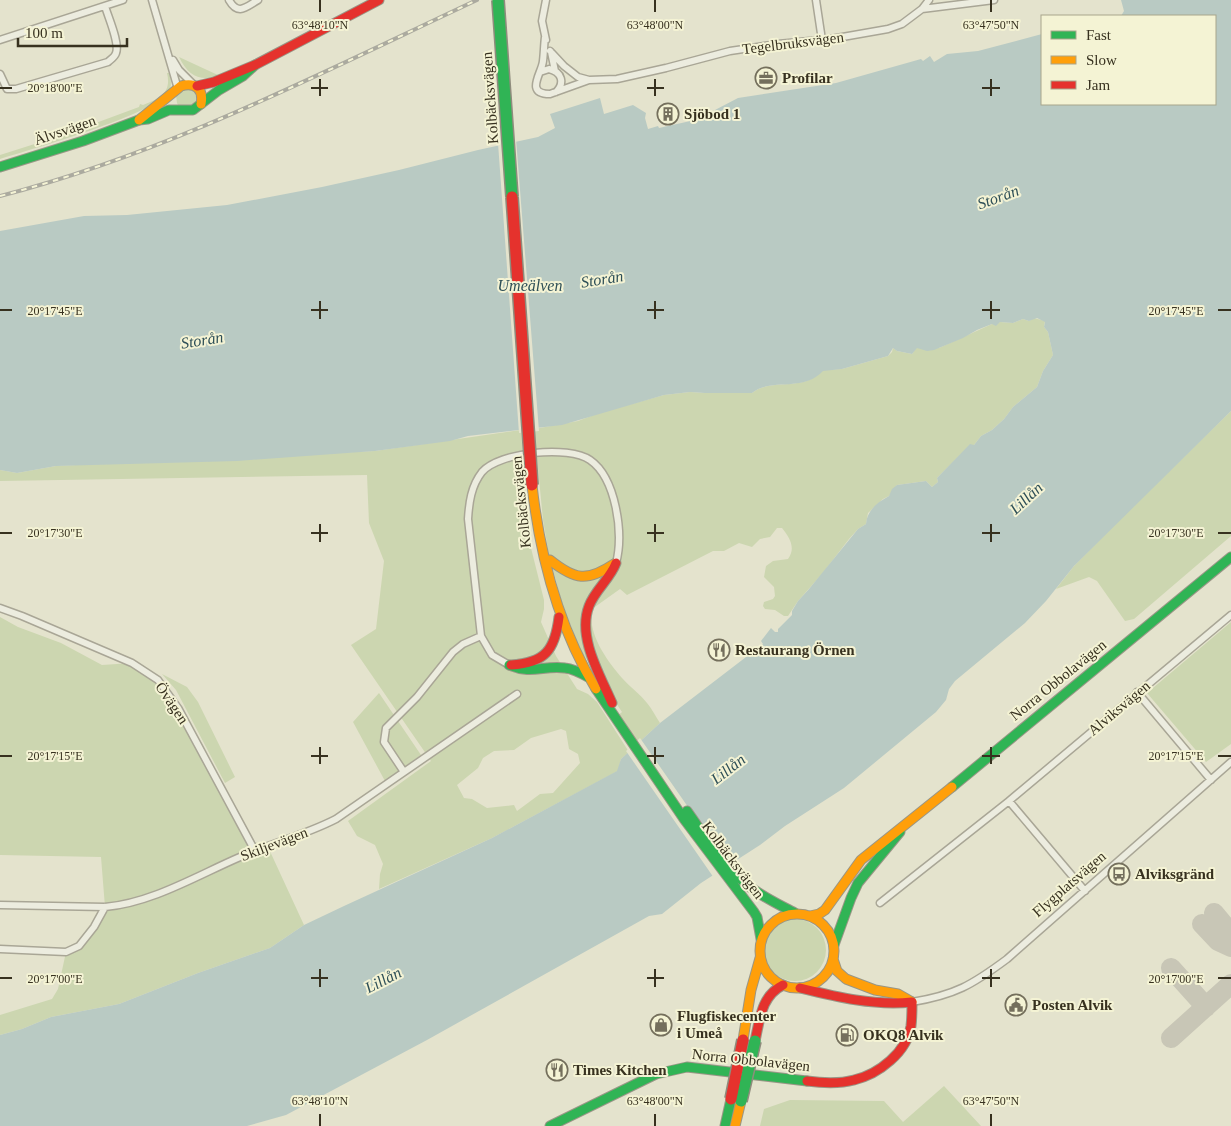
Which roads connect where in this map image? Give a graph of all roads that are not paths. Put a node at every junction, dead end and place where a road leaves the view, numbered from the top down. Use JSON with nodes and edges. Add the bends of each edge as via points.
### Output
{"nodes":[{"id":1,"x":123,"y":0,"type":"edge"},
{"id":2,"x":152,"y":0,"type":"edge"},
{"id":3,"x":229,"y":0,"type":"edge"},
{"id":4,"x":258,"y":0,"type":"edge"},
{"id":5,"x":379,"y":0,"type":"edge"},
{"id":6,"x":498,"y":0,"type":"edge"},
{"id":7,"x":504,"y":0,"type":"edge"},
{"id":8,"x":546,"y":0,"type":"edge"},
{"id":9,"x":816,"y":0,"type":"edge"},
{"id":10,"x":929,"y":0,"type":"edge"},
{"id":11,"x":994,"y":0,"type":"edge"},
{"id":12,"x":105,"y":6,"type":"junction"},
{"id":13,"x":922,"y":9,"type":"junction"},
{"id":14,"x":545,"y":37,"type":"junction"},
{"id":15,"x":0,"y":40,"type":"edge"},
{"id":16,"x":822,"y":40,"type":"junction"},
{"id":17,"x":550,"y":51,"type":"junction"},
{"id":18,"x":169,"y":56,"type":"junction"},
{"id":19,"x":254,"y":65,"type":"junction"},
{"id":20,"x":539,"y":73,"type":"junction"},
{"id":21,"x":557,"y":73,"type":"junction"},
{"id":22,"x":0,"y":74,"type":"edge"},
{"id":23,"x":578,"y":77,"type":"junction"},
{"id":24,"x":588,"y":80,"type":"junction"},
{"id":25,"x":195,"y":85,"type":"junction"},
{"id":26,"x":177,"y":90,"type":"junction"},
{"id":27,"x":555,"y":93,"type":"junction"},
{"id":28,"x":201,"y":104,"type":"junction"},
{"id":29,"x":183,"y":110,"type":"junction"},
{"id":30,"x":139,"y":120,"type":"junction"},
{"id":31,"x":0,"y":167,"type":"edge"},
{"id":32,"x":535,"y":484,"type":"junction"},
{"id":33,"x":1231,"y":557,"type":"edge"},
{"id":34,"x":617,"y":559,"type":"junction"},
{"id":35,"x":550,"y":560,"type":"junction"},
{"id":36,"x":0,"y":608,"type":"edge"},
{"id":37,"x":559,"y":614,"type":"junction"},
{"id":38,"x":1231,"y":615,"type":"edge"},
{"id":39,"x":481,"y":636,"type":"junction"},
{"id":40,"x":509,"y":665,"type":"junction"},
{"id":41,"x":589,"y":678,"type":"junction"},
{"id":42,"x":1137,"y":692,"type":"junction"},
{"id":43,"x":517,"y":694,"type":"dead end"},
{"id":44,"x":612,"y":703,"type":"junction"},
{"id":45,"x":616,"y":717,"type":"junction"},
{"id":46,"x":1231,"y":762,"type":"edge"},
{"id":47,"x":404,"y":772,"type":"junction"},
{"id":48,"x":1210,"y":780,"type":"junction"},
{"id":49,"x":1009,"y":801,"type":"junction"},
{"id":50,"x":904,"y":826,"type":"junction"},
{"id":51,"x":255,"y":851,"type":"junction"},
{"id":52,"x":737,"y":884,"type":"junction"},
{"id":53,"x":1085,"y":891,"type":"junction"},
{"id":54,"x":880,"y":903,"type":"dead end"},
{"id":55,"x":0,"y":905,"type":"edge"},
{"id":56,"x":105,"y":907,"type":"junction"},
{"id":57,"x":795,"y":913,"type":"junction"},
{"id":58,"x":810,"y":916,"type":"junction"},
{"id":59,"x":761,"y":939,"type":"junction"},
{"id":60,"x":834,"y":945,"type":"junction"},
{"id":61,"x":0,"y":950,"type":"edge"},
{"id":62,"x":760,"y":958,"type":"junction"},
{"id":63,"x":833,"y":959,"type":"junction"},
{"id":64,"x":783,"y":985,"type":"junction"},
{"id":65,"x":800,"y":988,"type":"junction"},
{"id":66,"x":912,"y":1002,"type":"junction"},
{"id":67,"x":736,"y":1100,"type":"junction"},
{"id":68,"x":550,"y":1126,"type":"edge"},
{"id":69,"x":725,"y":1126,"type":"edge"},
{"id":70,"x":735,"y":1126,"type":"edge"}],
"edges":[{"from":1,"to":12,"type":"street"},
{"from":2,"to":18,"type":"street"},
{"from":3,"to":4,"type":"street","via":[[238,9]]},
{"from":5,"to":19,"type":"main road"},
{"from":6,"to":32,"type":"main road","name":"Kolbäcksvägen","bridge":true},
{"from":7,"to":32,"type":"main road","name":"Kolbäcksvägen"},
{"from":8,"to":14,"type":"street","via":[[542,21]]},
{"from":9,"to":16,"type":"street"},
{"from":10,"to":13,"type":"street","name":"Tegelbruksvägen"},
{"from":11,"to":13,"type":"street"},
{"from":12,"to":15,"type":"street"},
{"from":12,"to":22,"type":"street","via":[[117,42],[117,53],[108,62],[16,89],[8,88]]},
{"from":13,"to":16,"type":"street","name":"Tegelbruksvägen","via":[[899,26]]},
{"from":14,"to":17,"type":"street"},
{"from":14,"to":20,"type":"street"},
{"from":16,"to":24,"type":"street","name":"Tegelbruksvägen","via":[[730,51],[617,79]]},
{"from":17,"to":21,"type":"street"},
{"from":17,"to":23,"type":"street","name":"Tegelbruksvägen"},
{"from":18,"to":25,"type":"street"},
{"from":18,"to":26,"type":"street"},
{"from":19,"to":25,"type":"main road","via":[[214,82]]},
{"from":19,"to":28,"type":"main road","via":[[244,76],[224,86]]},
{"from":20,"to":21,"type":"street","via":[[547,69]]},
{"from":20,"to":27,"type":"street","via":[[536,80],[538,89],[545,94]]},
{"from":21,"to":23,"type":"street"},
{"from":21,"to":27,"type":"street","via":[[561,83]]},
{"from":23,"to":24,"type":"street","name":"Tegelbruksvägen"},
{"from":24,"to":27,"type":"street","name":"Tegelbruksvägen"},
{"from":25,"to":26,"type":"main road","via":[[187,84]]},
{"from":25,"to":28,"type":"main road","via":[[202,92]]},
{"from":26,"to":29,"type":"main road","via":[[176,99]]},
{"from":26,"to":30,"type":"main road","name":"Älvsvägen"},
{"from":28,"to":29,"type":"main road","via":[[193,110]]},
{"from":29,"to":30,"type":"main road","name":"Älvsvägen","via":[[169,110]]},
{"from":30,"to":31,"type":"main road","name":"Älvsvägen"},
{"from":32,"to":35,"type":"main road","name":"Kolbäcksvägen"},
{"from":32,"to":37,"type":"main road","name":"Kolbäcksvägen","via":[[542,556]]},
{"from":33,"to":50,"type":"main road","name":"Norra Obbolavägen"},
{"from":34,"to":35,"type":"main road","via":[[596,576],[584,578],[569,575]]},
{"from":34,"to":39,"type":"street","via":[[618,517],[613,498],[601,470],[591,461],[573,453],[537,453],[508,457],[492,464],[482,472],[469,500],[468,519]]},
{"from":34,"to":44,"type":"main road","via":[[609,578],[593,598],[585,620],[591,654]]},
{"from":35,"to":44,"type":"main road","name":"Kolbäcksvägen","via":[[580,649]]},
{"from":36,"to":51,"type":"street","name":"Övägen","via":[[132,663],[158,680],[178,708]]},
{"from":37,"to":40,"type":"main road","via":[[557,635],[547,654],[532,662]]},
{"from":37,"to":41,"type":"main road","name":"Kolbäcksvägen"},
{"from":38,"to":42,"type":"street","name":"Alviksvägen"},
{"from":39,"to":40,"type":"street","via":[[492,654]]},
{"from":39,"to":47,"type":"street","via":[[453,652],[417,697],[386,728],[384,742]]},
{"from":40,"to":41,"type":"main road","via":[[524,671],[556,667],[577,669]]},
{"from":41,"to":45,"type":"main road","name":"Kolbäcksvägen"},
{"from":42,"to":48,"type":"street"},
{"from":42,"to":49,"type":"street","name":"Alviksvägen"},
{"from":43,"to":47,"type":"street","name":"Skiljevägen"},
{"from":44,"to":45,"type":"main road","name":"Kolbäcksvägen"},
{"from":45,"to":52,"type":"main road","name":"Kolbäcksvägen","via":[[696,836]]},
{"from":46,"to":48,"type":"street","name":"Flygplatsvägen"},
{"from":47,"to":51,"type":"street","name":"Skiljevägen","via":[[336,819]]},
{"from":48,"to":53,"type":"street","name":"Flygplatsvägen"},
{"from":49,"to":53,"type":"street"},
{"from":49,"to":54,"type":"street","name":"Alviksvägen"},
{"from":50,"to":58,"type":"main road","name":"Norra Obbolavägen","via":[[862,860],[825,910]]},
{"from":50,"to":60,"type":"main road","name":"Norra Obbolavägen","via":[[858,885]]},
{"from":51,"to":56,"type":"street","name":"Skiljevägen","via":[[147,898]]},
{"from":52,"to":57,"type":"main road","name":"Kolbäcksvägen"},
{"from":52,"to":59,"type":"main road","name":"Kolbäcksvägen","via":[[757,917]]},
{"from":53,"to":66,"type":"street","name":"Flygplatsvägen","via":[[980,979],[952,993]]},
{"from":55,"to":56,"type":"street","name":"Skiljevägen"},
{"from":56,"to":61,"type":"street","via":[[79,946],[66,952]]},
{"from":57,"to":58,"type":"main road"},
{"from":57,"to":59,"type":"main road","via":[[770,924]]},
{"from":58,"to":60,"type":"main road","via":[[827,929]]},
{"from":59,"to":62,"type":"main road"},
{"from":60,"to":63,"type":"main road"},
{"from":62,"to":64,"type":"main road","via":[[767,974]]},
{"from":62,"to":67,"type":"main road","bridge":true,"via":[[751,990]]},
{"from":63,"to":65,"type":"main road","via":[[820,980]]},
{"from":63,"to":66,"type":"main road","via":[[837,971],[846,979],[875,990],[898,994]]},
{"from":64,"to":65,"type":"main road"},
{"from":64,"to":67,"type":"main road","bridge":true,"via":[[775,988],[766,999]]},
{"from":65,"to":66,"type":"main road","name":"Flygplatsvägen","via":[[881,1002]]},
{"from":66,"to":68,"type":"main road","name":"Norra Obbolavägen","via":[[911,1027],[904,1044],[893,1058],[855,1080],[813,1082],[687,1067],[656,1074]]},
{"from":67,"to":69,"type":"main road"},
{"from":67,"to":70,"type":"main road"}]}
